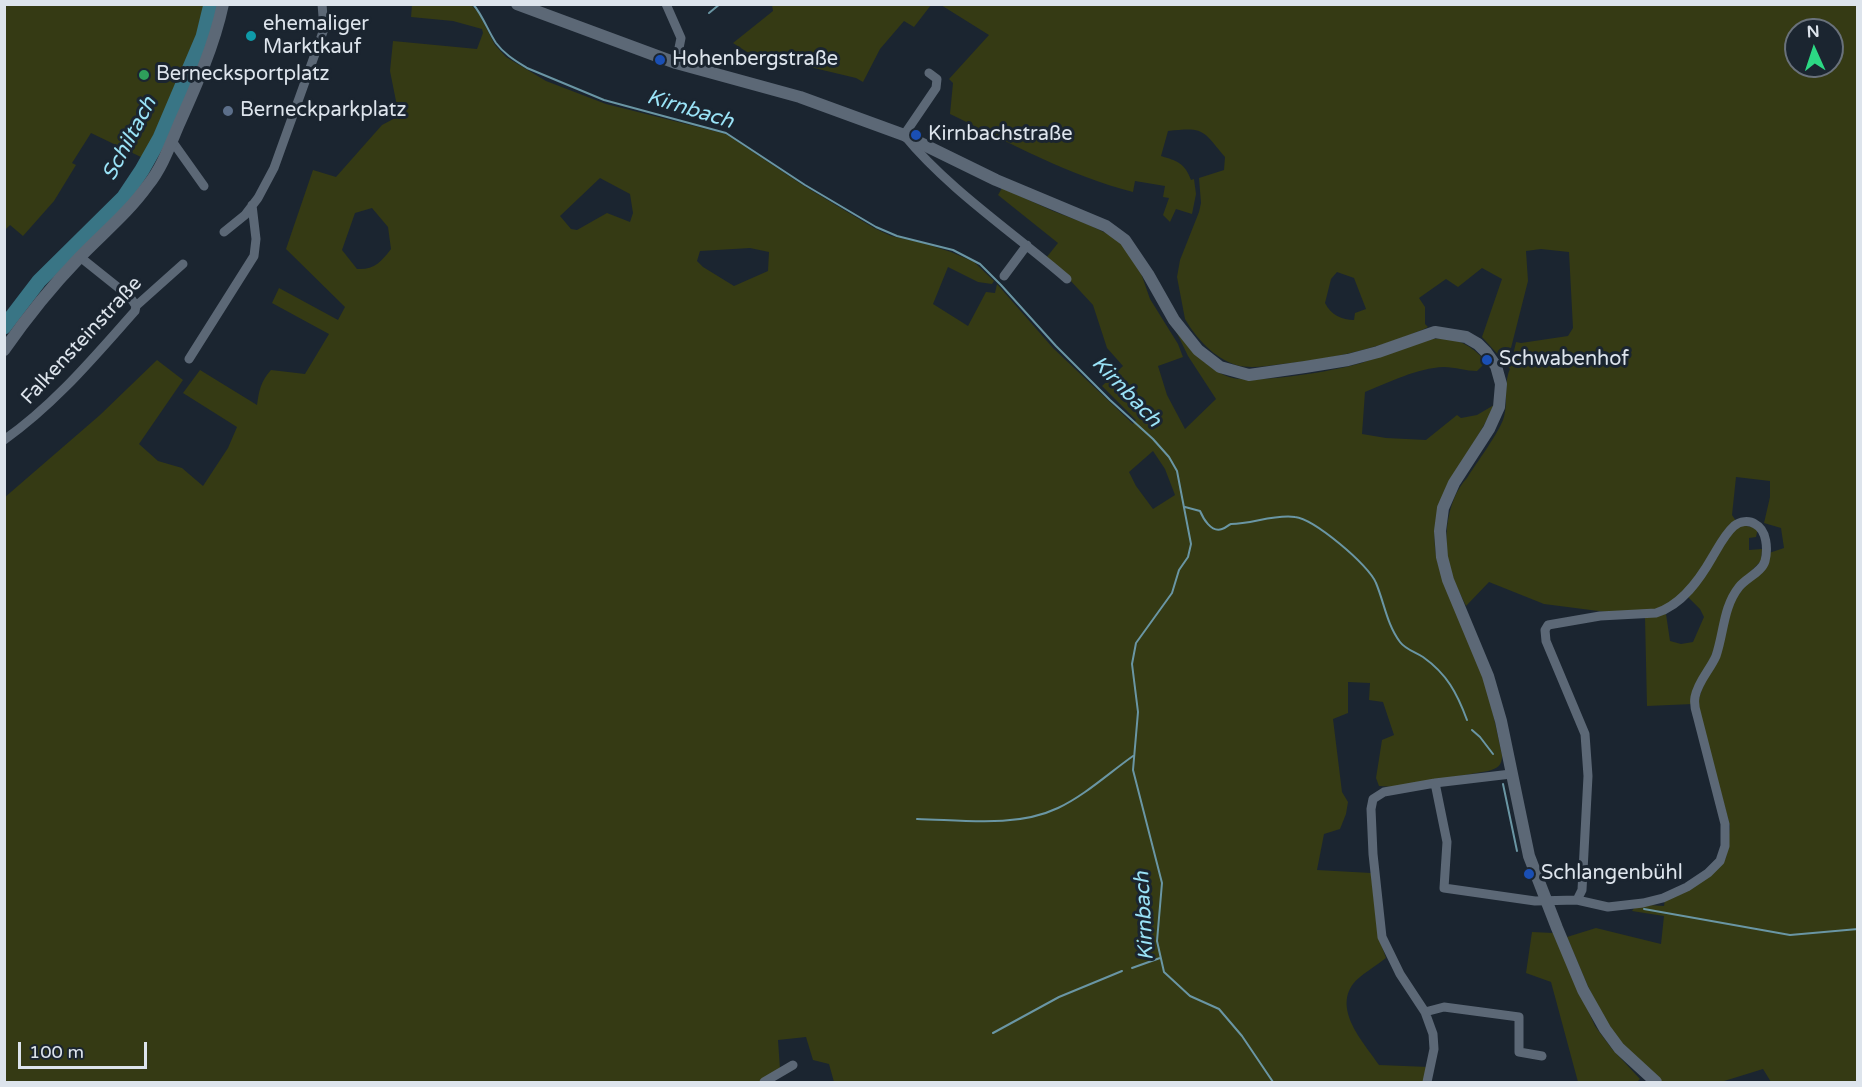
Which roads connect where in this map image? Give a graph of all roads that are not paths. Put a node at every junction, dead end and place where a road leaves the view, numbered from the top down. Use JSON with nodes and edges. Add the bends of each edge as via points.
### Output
{"nodes":[{"id":1,"x":223,"y":4,"type":"edge"},
{"id":2,"x":322,"y":4,"type":"edge"},
{"id":3,"x":517,"y":4,"type":"edge"},
{"id":4,"x":666,"y":4,"type":"edge"},
{"id":5,"x":676,"y":63,"type":"junction"},
{"id":6,"x":929,"y":73,"type":"dead end"},
{"id":7,"x":904,"y":135,"type":"junction"},
{"id":8,"x":172,"y":141,"type":"junction"},
{"id":9,"x":204,"y":186,"type":"dead end"},
{"id":10,"x":252,"y":205,"type":"junction"},
{"id":11,"x":224,"y":232,"type":"dead end"},
{"id":12,"x":1027,"y":245,"type":"junction"},
{"id":13,"x":80,"y":257,"type":"junction"},
{"id":14,"x":183,"y":264,"type":"dead end"},
{"id":15,"x":1004,"y":276,"type":"dead end"},
{"id":16,"x":1067,"y":279,"type":"dead end"},
{"id":17,"x":136,"y":306,"type":"junction"},
{"id":18,"x":4,"y":350,"type":"edge"},
{"id":19,"x":189,"y":359,"type":"dead end"},
{"id":20,"x":4,"y":440,"type":"edge"},
{"id":21,"x":1511,"y":774,"type":"junction"},
{"id":22,"x":1435,"y":783,"type":"junction"},
{"id":23,"x":1546,"y":899,"type":"junction"},
{"id":24,"x":1577,"y":900,"type":"junction"},
{"id":25,"x":1425,"y":1012,"type":"junction"},
{"id":26,"x":1542,"y":1056,"type":"dead end"},
{"id":27,"x":793,"y":1065,"type":"dead end"},
{"id":28,"x":764,"y":1083,"type":"edge"},
{"id":29,"x":1427,"y":1083,"type":"edge"},
{"id":30,"x":1656,"y":1083,"type":"edge"}],
"edges":[{"from":1,"to":8,"type":"main road","via":[[210,51]]},
{"from":2,"to":10,"type":"street","via":[[324,29],[315,56],[274,168]]},
{"from":3,"to":5,"type":"main road"},
{"from":4,"to":5,"type":"street","via":[[681,38]]},
{"from":5,"to":7,"type":"main road","via":[[800,97]]},
{"from":6,"to":7,"type":"street","via":[[937,79],[936,88]]},
{"from":7,"to":12,"type":"street","via":[[924,158]]},
{"from":7,"to":21,"type":"main road","via":[[996,180],[1106,226],[1125,240],[1137,256],[1174,320],[1198,350],[1220,367],[1249,375],[1305,367],[1378,352],[1435,332],[1466,337],[1486,352],[1496,366],[1501,384],[1499,406],[1454,483],[1443,508],[1440,531],[1448,580],[1488,676]]},
{"from":8,"to":9,"type":"street"},
{"from":8,"to":13,"type":"main road","via":[[150,183]]},
{"from":10,"to":11,"type":"street"},
{"from":10,"to":19,"type":"street","via":[[254,256]]},
{"from":12,"to":15,"type":"street"},
{"from":12,"to":16,"type":"street"},
{"from":13,"to":17,"type":"street"},
{"from":13,"to":18,"type":"main road","via":[[30,313]]},
{"from":14,"to":17,"type":"street","name":"Falkensteinstraße"},
{"from":17,"to":20,"type":"street","name":"Falkensteinstraße","via":[[135,312],[66,388]]},
{"from":21,"to":22,"type":"street"},
{"from":21,"to":23,"type":"main road","via":[[1529,856]]},
{"from":22,"to":23,"type":"street","via":[[1447,842],[1444,888]]},
{"from":22,"to":25,"type":"street","via":[[1384,792],[1373,799],[1371,809],[1382,937]]},
{"from":23,"to":24,"type":"street"},
{"from":23,"to":30,"type":"main road","via":[[1583,990],[1605,1029],[1618,1048]]},
{"from":24,"to":24,"type":"street","via":[[1582,890],[1588,776],[1585,734],[1546,641],[1545,630],[1548,625],[1575,619],[1669,609],[1705,571],[1736,524],[1754,523],[1765,536],[1764,562],[1734,596],[1715,657],[1695,698],[1725,824],[1720,861],[1708,873],[1663,898],[1608,907]]},
{"from":25,"to":26,"type":"street","via":[[1444,1007],[1519,1017],[1519,1052]]},
{"from":25,"to":29,"type":"street","via":[[1434,1049]]},
{"from":27,"to":28,"type":"street"}]}
